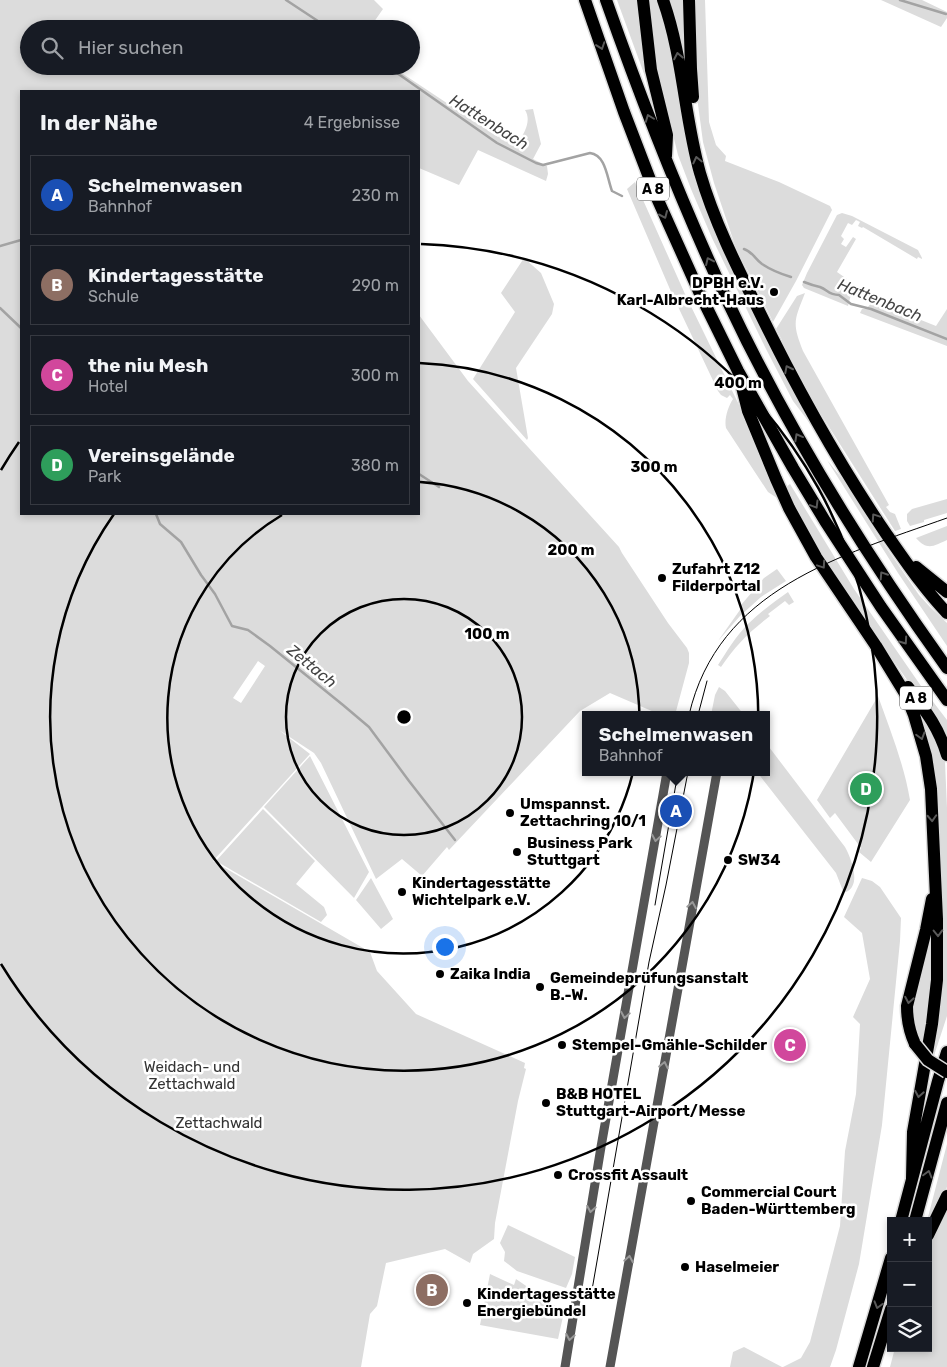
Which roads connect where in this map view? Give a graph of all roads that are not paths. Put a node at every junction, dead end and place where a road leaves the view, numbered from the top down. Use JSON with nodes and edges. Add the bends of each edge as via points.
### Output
{"nodes":[{"id":1,"x":585,"y":0,"type":"edge"},
{"id":2,"x":606,"y":0,"type":"edge"},
{"id":3,"x":643,"y":0,"type":"edge"},
{"id":4,"x":663,"y":0,"type":"edge"},
{"id":5,"x":690,"y":0,"type":"edge"},
{"id":6,"x":689,"y":121,"type":"junction"},
{"id":7,"x":666,"y":163,"type":"junction"},
{"id":8,"x":738,"y":371,"type":"junction"},
{"id":9,"x":896,"y":548,"type":"junction"},
{"id":10,"x":947,"y":592,"type":"edge"},
{"id":11,"x":947,"y":613,"type":"edge"},
{"id":12,"x":876,"y":646,"type":"junction"},
{"id":13,"x":947,"y":668,"type":"edge"},
{"id":14,"x":947,"y":700,"type":"edge"},
{"id":15,"x":947,"y":756,"type":"edge"},
{"id":16,"x":666,"y":776,"type":"edge"},
{"id":17,"x":715,"y":776,"type":"edge"},
{"id":18,"x":936,"y":884,"type":"junction"},
{"id":19,"x":947,"y":1052,"type":"edge"},
{"id":20,"x":947,"y":1072,"type":"edge"},
{"id":21,"x":947,"y":1103,"type":"edge"},
{"id":22,"x":912,"y":1178,"type":"junction"},
{"id":23,"x":947,"y":1196,"type":"edge"},
{"id":24,"x":902,"y":1217,"type":"edge"},
{"id":25,"x":916,"y":1217,"type":"edge"},
{"id":26,"x":932,"y":1227,"type":"edge"},
{"id":27,"x":890,"y":1262,"type":"edge"},
{"id":28,"x":887,"y":1322,"type":"edge"},
{"id":29,"x":565,"y":1367,"type":"edge"},
{"id":30,"x":610,"y":1367,"type":"edge"},
{"id":31,"x":859,"y":1367,"type":"edge"},
{"id":32,"x":873,"y":1367,"type":"edge"}],
"edges":[{"from":1,"to":8,"type":"highway","number":"A 8","one_way":true,"via":[[645,168],[697,288]]},
{"from":7,"to":2,"type":"highway","number":"A 8","one_way":true},
{"from":3,"to":7,"type":"highway","number":"A 8","via":[[651,70],[667,135]]},
{"from":6,"to":4,"type":"highway","one_way":true,"via":[[676,45]]},
{"from":5,"to":6,"type":"highway","via":[[693,99]]},
{"from":9,"to":6,"type":"highway","one_way":true,"via":[[820,427],[750,294],[708,198]]},
{"from":13,"to":7,"type":"highway","number":"A 8","one_way":true,"via":[[846,518],[794,430],[727,300]]},
{"from":8,"to":12,"type":"highway","number":"A 8","one_way":true,"via":[[748,411],[789,508],[816,557]]},
{"from":8,"to":14,"type":"highway","number":"A 8","one_way":true,"via":[[824,521],[880,608]]},
{"from":9,"to":10,"type":"highway"},
{"from":9,"to":11,"type":"highway"},
{"from":12,"to":15,"type":"highway","number":"A 8","via":[[930,718]]},
{"from":12,"to":18,"type":"highway","one_way":true,"via":[[906,695],[926,756]]},
{"from":16,"to":29,"type":"street","one_way":true},
{"from":30,"to":17,"type":"street","one_way":true},
{"from":18,"to":20,"type":"highway","one_way":true,"bridge":true,"via":[[907,1006],[908,1028],[915,1044],[928,1060]]},
{"from":18,"to":22,"type":"highway","one_way":true,"via":[[937,980],[913,1132]]},
{"from":19,"to":22,"type":"highway"},
{"from":25,"to":21,"type":"highway","one_way":true},
{"from":22,"to":24,"type":"highway"},
{"from":23,"to":26,"type":"highway"},
{"from":27,"to":31,"type":"highway","one_way":true},
{"from":28,"to":32,"type":"highway"}]}
